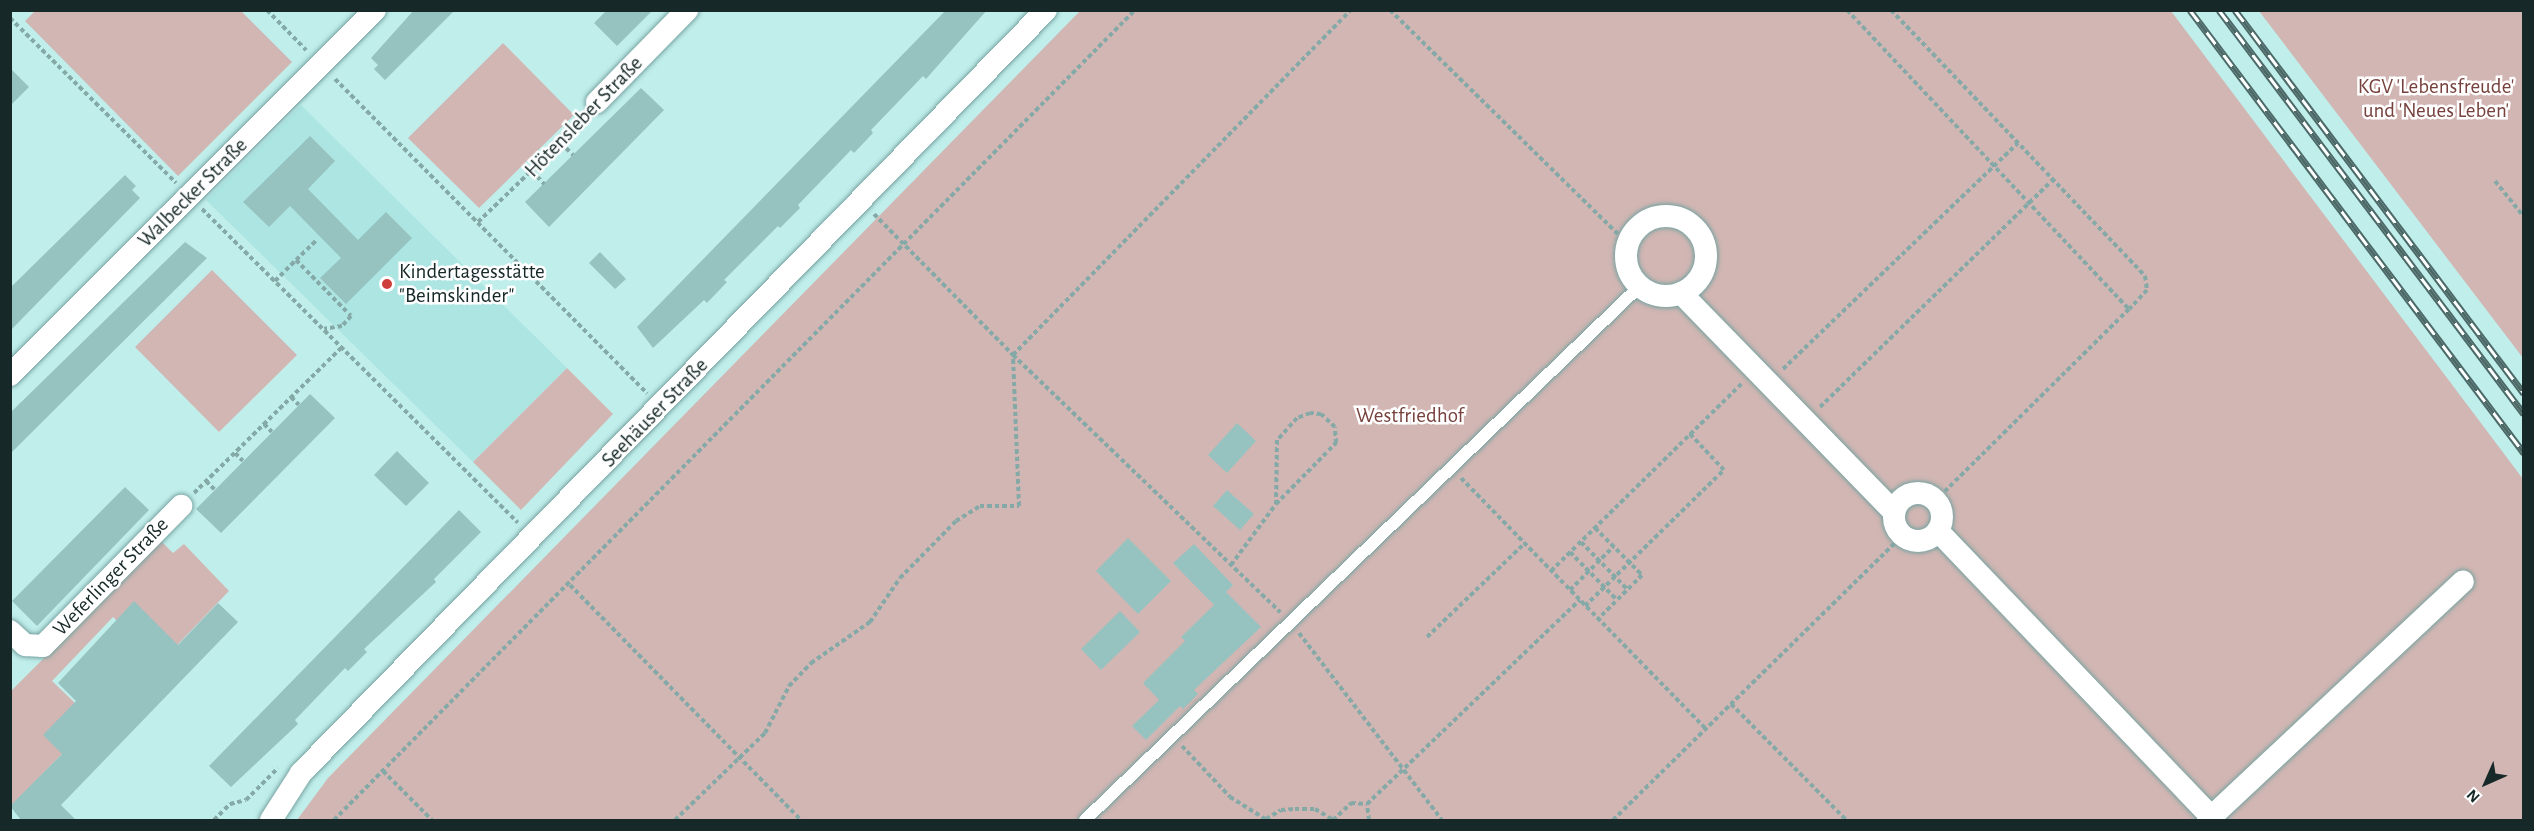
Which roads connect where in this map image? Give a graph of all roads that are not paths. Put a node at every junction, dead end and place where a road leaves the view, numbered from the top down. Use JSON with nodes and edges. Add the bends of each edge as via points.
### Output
{"nodes":[{"id":1,"x":375,"y":10,"type":"edge"},
{"id":2,"x":687,"y":10,"type":"edge"},
{"id":3,"x":1046,"y":10,"type":"edge"},
{"id":4,"x":597,"y":102,"type":"road end"},
{"id":5,"x":1640,"y":286,"type":"junction"},
{"id":6,"x":1681,"y":293,"type":"junction"},
{"id":7,"x":10,"y":375,"type":"edge"},
{"id":8,"x":181,"y":506,"type":"road end"},
{"id":9,"x":1894,"y":512,"type":"junction"},
{"id":10,"x":1938,"y":531,"type":"junction"},
{"id":11,"x":2463,"y":581,"type":"dead end"},
{"id":12,"x":10,"y":631,"type":"edge"},
{"id":13,"x":271,"y":820,"type":"edge"},
{"id":14,"x":1085,"y":820,"type":"edge"},
{"id":15,"x":2211,"y":820,"type":"edge"}],
"edges":[{"from":1,"to":7,"type":"street","name":"Walbecker Straße"},
{"from":2,"to":4,"type":"street","name":"Hötensleber Straße"},
{"from":3,"to":13,"type":"street","name":"Seehäuser Straße","via":[[301,773]]},
{"from":5,"to":6,"type":"street","via":[[1666,296]]},
{"from":5,"to":6,"type":"street","via":[[1628,270],[1627,243],[1639,225],[1652,218],[1671,216],[1695,229],[1706,253],[1704,267]]},
{"from":5,"to":14,"type":"lane"},
{"from":6,"to":9,"type":"street"},
{"from":8,"to":12,"type":"street","name":"Weferlinger Straße","via":[[43,646],[25,645]]},
{"from":9,"to":10,"type":"street","via":[[1897,529],[1903,535],[1920,541]]},
{"from":9,"to":10,"type":"street","via":[[1906,495],[1917,492],[1936,500],[1942,514]]},
{"from":10,"to":15,"type":"street"},
{"from":11,"to":15,"type":"street"}]}
